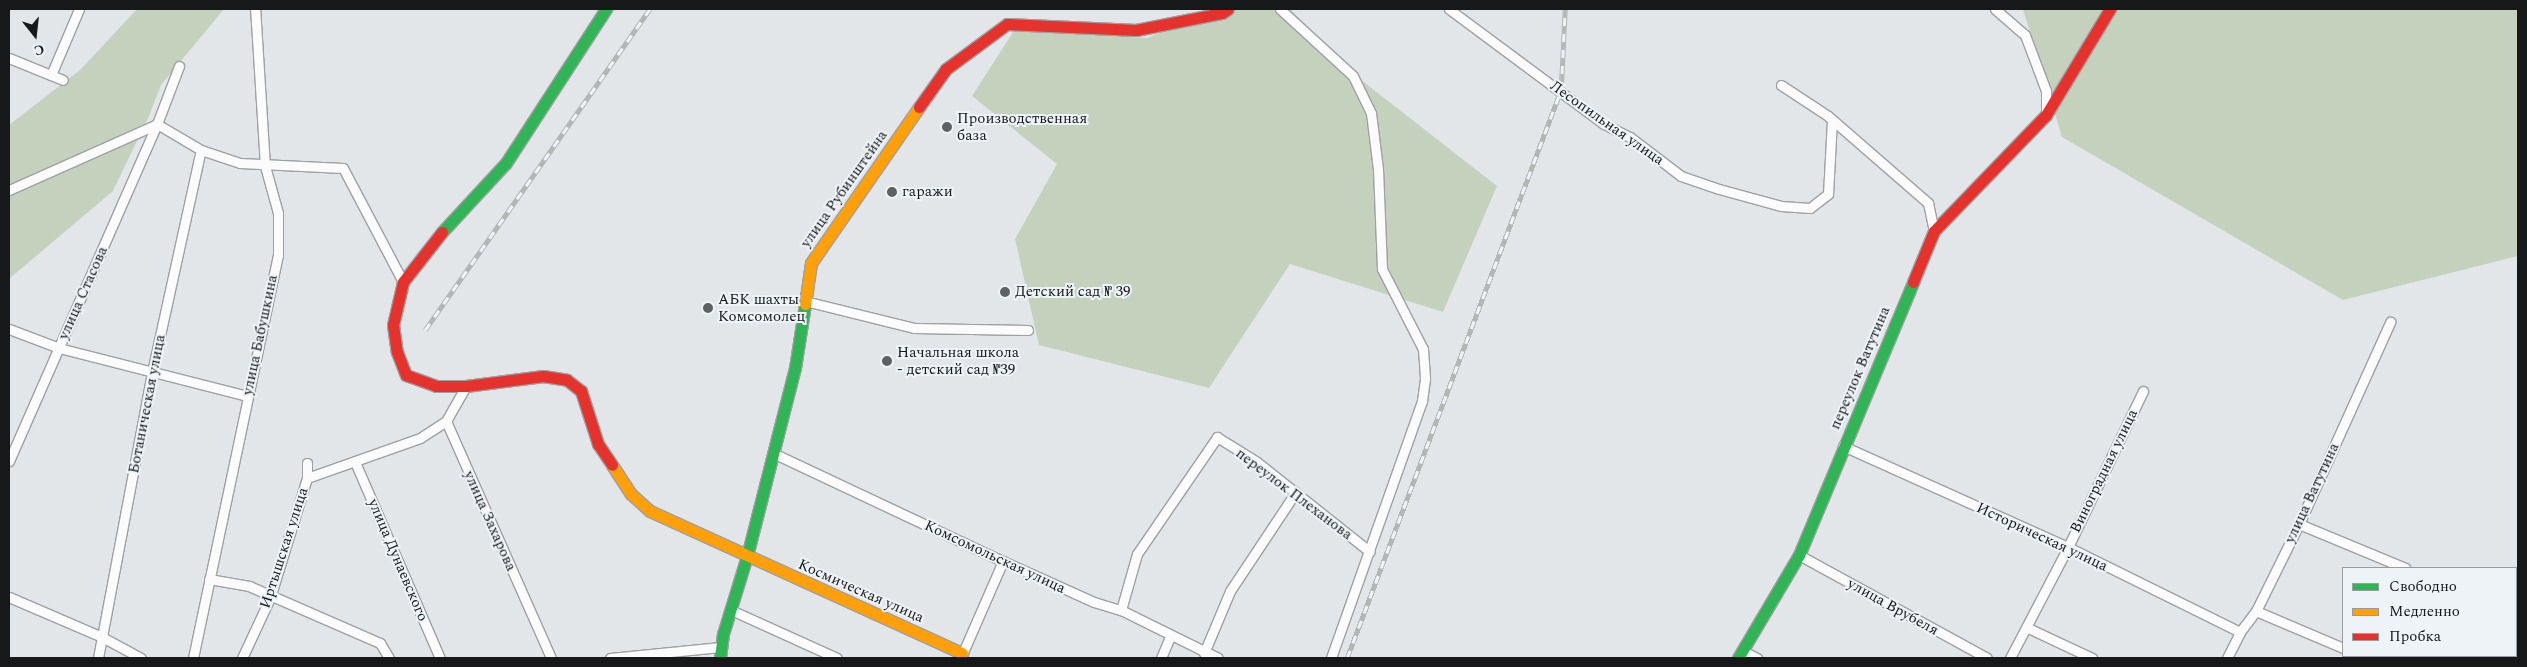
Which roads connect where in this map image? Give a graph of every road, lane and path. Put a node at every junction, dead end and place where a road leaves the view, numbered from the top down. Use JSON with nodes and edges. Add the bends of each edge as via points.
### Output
{"nodes":[{"id":1,"x":79,"y":9,"type":"edge"},
{"id":2,"x":255,"y":9,"type":"edge"},
{"id":3,"x":606,"y":9,"type":"edge"},
{"id":4,"x":1228,"y":9,"type":"edge"},
{"id":5,"x":1280,"y":9,"type":"edge"},
{"id":6,"x":1449,"y":9,"type":"edge"},
{"id":7,"x":1995,"y":9,"type":"edge"},
{"id":8,"x":2110,"y":9,"type":"edge"},
{"id":9,"x":9,"y":58,"type":"edge"},
{"id":10,"x":179,"y":66,"type":"dead end"},
{"id":11,"x":50,"y":75,"type":"junction"},
{"id":12,"x":62,"y":80,"type":"dead end"},
{"id":13,"x":1782,"y":85,"type":"dead end"},
{"id":14,"x":2046,"y":115,"type":"junction"},
{"id":15,"x":1832,"y":120,"type":"junction"},
{"id":16,"x":157,"y":124,"type":"junction"},
{"id":17,"x":201,"y":150,"type":"junction"},
{"id":18,"x":265,"y":166,"type":"junction"},
{"id":19,"x":9,"y":190,"type":"edge"},
{"id":20,"x":1934,"y":231,"type":"junction"},
{"id":21,"x":403,"y":282,"type":"junction"},
{"id":22,"x":805,"y":301,"type":"junction"},
{"id":23,"x":2390,"y":322,"type":"dead end"},
{"id":24,"x":9,"y":329,"type":"edge"},
{"id":25,"x":1028,"y":330,"type":"dead end"},
{"id":26,"x":59,"y":348,"type":"junction"},
{"id":27,"x":152,"y":372,"type":"junction"},
{"id":28,"x":466,"y":386,"type":"junction"},
{"id":29,"x":2143,"y":391,"type":"dead end"},
{"id":30,"x":247,"y":396,"type":"junction"},
{"id":31,"x":446,"y":421,"type":"junction"},
{"id":32,"x":1843,"y":446,"type":"junction"},
{"id":33,"x":773,"y":453,"type":"junction"},
{"id":34,"x":9,"y":461,"type":"edge"},
{"id":35,"x":355,"y":462,"type":"junction"},
{"id":36,"x":307,"y":463,"type":"dead end"},
{"id":37,"x":307,"y":478,"type":"junction"},
{"id":38,"x":1295,"y":493,"type":"junction"},
{"id":39,"x":2298,"y":524,"type":"junction"},
{"id":40,"x":2068,"y":547,"type":"junction"},
{"id":41,"x":1370,"y":552,"type":"junction"},
{"id":42,"x":1799,"y":555,"type":"junction"},
{"id":43,"x":748,"y":556,"type":"junction"},
{"id":44,"x":1003,"y":561,"type":"junction"},
{"id":45,"x":2402,"y":567,"type":"edge"},
{"id":46,"x":209,"y":579,"type":"junction"},
{"id":47,"x":9,"y":597,"type":"edge"},
{"id":48,"x":270,"y":598,"type":"junction"},
{"id":49,"x":731,"y":610,"type":"junction"},
{"id":50,"x":1121,"y":610,"type":"junction"},
{"id":51,"x":2256,"y":611,"type":"junction"},
{"id":52,"x":2028,"y":628,"type":"junction"},
{"id":53,"x":2240,"y":632,"type":"junction"},
{"id":54,"x":102,"y":637,"type":"junction"},
{"id":55,"x":1170,"y":637,"type":"junction"},
{"id":56,"x":2342,"y":648,"type":"edge"},
{"id":57,"x":720,"y":653,"type":"edge"},
{"id":58,"x":1204,"y":653,"type":"junction"},
{"id":59,"x":1741,"y":654,"type":"edge"},
{"id":60,"x":961,"y":655,"type":"edge"},
{"id":61,"x":98,"y":658,"type":"edge"},
{"id":62,"x":142,"y":658,"type":"edge"},
{"id":63,"x":193,"y":658,"type":"edge"},
{"id":64,"x":242,"y":658,"type":"edge"},
{"id":65,"x":389,"y":658,"type":"edge"},
{"id":66,"x":440,"y":658,"type":"edge"},
{"id":67,"x":551,"y":658,"type":"edge"},
{"id":68,"x":610,"y":658,"type":"edge"},
{"id":69,"x":837,"y":658,"type":"edge"},
{"id":70,"x":1161,"y":658,"type":"edge"},
{"id":71,"x":1218,"y":658,"type":"edge"},
{"id":72,"x":1331,"y":658,"type":"edge"},
{"id":73,"x":1757,"y":658,"type":"edge"},
{"id":74,"x":1987,"y":658,"type":"edge"},
{"id":75,"x":2010,"y":658,"type":"edge"},
{"id":76,"x":2092,"y":658,"type":"edge"},
{"id":77,"x":2227,"y":658,"type":"edge"}],
"edges":[{"from":1,"to":11,"type":"street"},
{"from":2,"to":18,"type":"street","name":"улица Бабушкина"},
{"from":3,"to":21,"type":"street","via":[[506,163],[446,226]]},
{"from":4,"to":22,"type":"street","name":"улица Рубинштейна","via":[[1222,13],[1136,30],[1007,24],[946,69],[811,263]]},
{"from":5,"to":41,"type":"street","via":[[1353,76],[1371,113],[1378,168],[1382,269],[1423,349],[1426,379],[1422,400]]},
{"from":6,"to":15,"type":"street","name":"Лесопильная улица","via":[[1604,124],[1630,137],[1681,176],[1781,206],[1810,208],[1828,194]]},
{"from":7,"to":14,"type":"street","via":[[2025,35],[2046,91]]},
{"from":8,"to":14,"type":"street","name":"переулок Ватутина"},
{"from":9,"to":11,"type":"street"},
{"from":10,"to":16,"type":"street","name":"улица Стасова"},
{"from":11,"to":12,"type":"street"},
{"from":13,"to":15,"type":"street"},
{"from":14,"to":20,"type":"street","name":"переулок Ватутина"},
{"from":15,"to":20,"type":"street","via":[[1928,203]]},
{"from":16,"to":17,"type":"street"},
{"from":16,"to":19,"type":"street"},
{"from":16,"to":26,"type":"street","name":"улица Стасова"},
{"from":17,"to":18,"type":"street","via":[[240,163]]},
{"from":17,"to":27,"type":"street","name":"Ботаническая улица"},
{"from":18,"to":21,"type":"street","via":[[343,168]]},
{"from":18,"to":30,"type":"street","name":"улица Бабушкина","via":[[278,213],[278,256]]},
{"from":20,"to":32,"type":"street","name":"переулок Ватутина"},
{"from":21,"to":28,"type":"street","name":"Космическая улица","via":[[393,325],[397,352],[406,375],[436,386]]},
{"from":22,"to":25,"type":"street","via":[[914,328]]},
{"from":22,"to":33,"type":"street","name":"улица Рубинштейна","via":[[795,368]]},
{"from":23,"to":39,"type":"street","name":"улица Ватутина"},
{"from":24,"to":26,"type":"street"},
{"from":26,"to":27,"type":"street"},
{"from":26,"to":34,"type":"street","name":"улица Стасова"},
{"from":27,"to":30,"type":"street"},
{"from":27,"to":54,"type":"street","name":"Ботаническая улица"},
{"from":28,"to":31,"type":"street"},
{"from":28,"to":43,"type":"street","name":"Космическая улица","via":[[543,376],[567,380],[581,391],[598,444],[631,494],[650,511]]},
{"from":29,"to":40,"type":"street","name":"Виноградная улица"},
{"from":30,"to":46,"type":"street","name":"улица Бабушкина"},
{"from":31,"to":35,"type":"street","via":[[420,438]]},
{"from":31,"to":67,"type":"street","name":"улица Захарова"},
{"from":32,"to":40,"type":"street","name":"Историческая улица"},
{"from":32,"to":42,"type":"street","name":"переулок Ватутина"},
{"from":33,"to":43,"type":"street","name":"улица Рубинштейна"},
{"from":33,"to":44,"type":"street","name":"Комсомольская улица"},
{"from":35,"to":37,"type":"street"},
{"from":35,"to":66,"type":"street","name":"улица Дунаевского"},
{"from":36,"to":37,"type":"street","name":"Иртышская улица"},
{"from":37,"to":48,"type":"street","name":"Иртышская улица"},
{"from":38,"to":41,"type":"street","name":"переулок Плеханова"},
{"from":38,"to":50,"type":"street","name":"переулок Плеханова","via":[[1257,462],[1217,437],[1137,554]]},
{"from":38,"to":58,"type":"street","via":[[1230,591]]},
{"from":39,"to":45,"type":"street"},
{"from":39,"to":51,"type":"street","name":"улица Ватутина"},
{"from":40,"to":52,"type":"street","name":"Виноградная улица"},
{"from":40,"to":53,"type":"street","name":"Историческая улица"},
{"from":41,"to":72,"type":"street"},
{"from":42,"to":59,"type":"street","name":"переулок Ватутина"},
{"from":42,"to":74,"type":"street","name":"улица Врубеля"},
{"from":43,"to":49,"type":"street","name":"улица Рубинштейна"},
{"from":43,"to":60,"type":"street","name":"Космическая улица"},
{"from":44,"to":50,"type":"street","name":"Комсомольская улица","via":[[1094,602]]},
{"from":44,"to":60,"type":"street"},
{"from":46,"to":48,"type":"street","via":[[249,586]]},
{"from":46,"to":63,"type":"street","name":"улица Бабушкина"},
{"from":47,"to":54,"type":"street"},
{"from":48,"to":64,"type":"street","name":"Иртышская улица"},
{"from":48,"to":65,"type":"street","via":[[380,642]]},
{"from":49,"to":57,"type":"street","name":"улица Рубинштейна"},
{"from":49,"to":69,"type":"street"},
{"from":50,"to":55,"type":"street","name":"Комсомольская улица"},
{"from":51,"to":53,"type":"street","name":"улица Ватутина"},
{"from":51,"to":56,"type":"street"},
{"from":52,"to":75,"type":"street","name":"Виноградная улица"},
{"from":52,"to":76,"type":"street"},
{"from":53,"to":77,"type":"street","name":"улица Ватутина"},
{"from":54,"to":61,"type":"street","name":"Ботаническая улица"},
{"from":54,"to":62,"type":"street"},
{"from":55,"to":58,"type":"street","name":"Комсомольская улица"},
{"from":55,"to":70,"type":"street"},
{"from":57,"to":68,"type":"street"},
{"from":58,"to":71,"type":"street","name":"Комсомольская улица"},
{"from":59,"to":73,"type":"street"}]}
